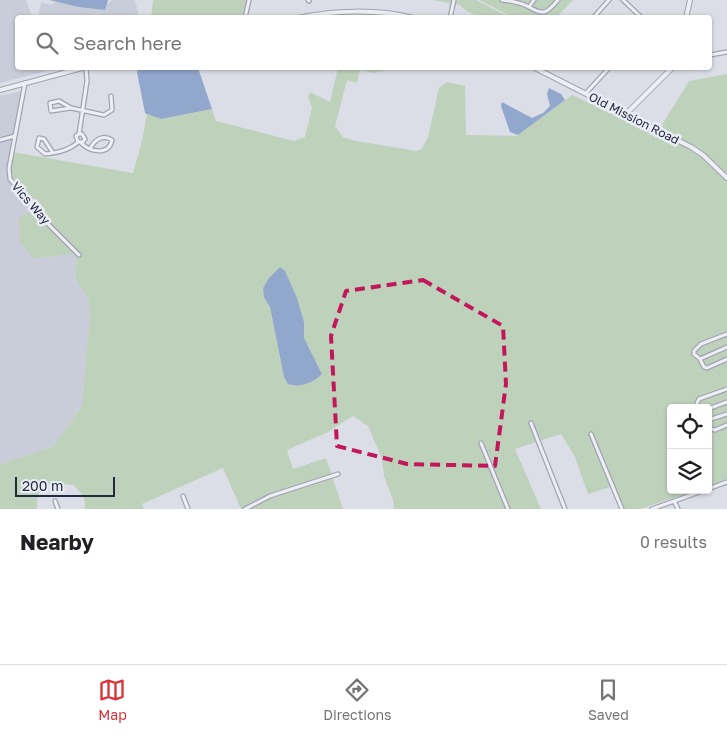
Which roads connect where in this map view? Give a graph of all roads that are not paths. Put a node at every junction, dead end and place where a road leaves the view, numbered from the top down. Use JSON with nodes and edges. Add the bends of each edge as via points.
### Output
{"nodes":[{"id":1,"x":249,"y":0,"type":"edge"},
{"id":2,"x":454,"y":0,"type":"edge"},
{"id":3,"x":502,"y":0,"type":"edge"},
{"id":4,"x":510,"y":0,"type":"edge"},
{"id":5,"x":534,"y":0,"type":"edge"},
{"id":6,"x":558,"y":0,"type":"edge"},
{"id":7,"x":609,"y":0,"type":"edge"},
{"id":8,"x":623,"y":0,"type":"edge"},
{"id":9,"x":690,"y":0,"type":"edge"},
{"id":10,"x":528,"y":7,"type":"junction"},
{"id":11,"x":246,"y":15,"type":"edge"},
{"id":12,"x":322,"y":15,"type":"edge"},
{"id":13,"x":394,"y":15,"type":"edge"},
{"id":14,"x":451,"y":15,"type":"edge"},
{"id":15,"x":596,"y":15,"type":"edge"},
{"id":16,"x":639,"y":15,"type":"edge"},
{"id":17,"x":687,"y":15,"type":"edge"},
{"id":18,"x":727,"y":52,"type":"edge"},
{"id":19,"x":712,"y":55,"type":"edge"},
{"id":20,"x":74,"y":70,"type":"edge"},
{"id":21,"x":86,"y":70,"type":"edge"},
{"id":22,"x":547,"y":70,"type":"edge"},
{"id":23,"x":607,"y":70,"type":"edge"},
{"id":24,"x":670,"y":70,"type":"edge"},
{"id":25,"x":25,"y":83,"type":"junction"},
{"id":26,"x":0,"y":90,"type":"edge"},
{"id":27,"x":586,"y":93,"type":"junction"},
{"id":28,"x":111,"y":96,"type":"dead end"},
{"id":29,"x":71,"y":108,"type":"junction"},
{"id":30,"x":82,"y":110,"type":"junction"},
{"id":31,"x":626,"y":114,"type":"junction"},
{"id":32,"x":79,"y":134,"type":"junction"},
{"id":33,"x":15,"y":136,"type":"junction"},
{"id":34,"x":0,"y":140,"type":"edge"},
{"id":35,"x":79,"y":142,"type":"junction"},
{"id":36,"x":90,"y":149,"type":"junction"},
{"id":37,"x":52,"y":153,"type":"junction"},
{"id":38,"x":727,"y":178,"type":"edge"},
{"id":39,"x":79,"y":255,"type":"dead end"},
{"id":40,"x":727,"y":334,"type":"edge"},
{"id":41,"x":727,"y":347,"type":"edge"},
{"id":42,"x":700,"y":359,"type":"junction"},
{"id":43,"x":727,"y":359,"type":"edge"},
{"id":44,"x":727,"y":389,"type":"edge"},
{"id":45,"x":727,"y":402,"type":"edge"},
{"id":46,"x":697,"y":404,"type":"edge"},
{"id":47,"x":712,"y":408,"type":"edge"},
{"id":48,"x":727,"y":414,"type":"edge"},
{"id":49,"x":712,"y":419,"type":"edge"},
{"id":50,"x":531,"y":423,"type":"dead end"},
{"id":51,"x":727,"y":425,"type":"edge"},
{"id":52,"x":712,"y":429,"type":"edge"},
{"id":53,"x":591,"y":434,"type":"dead end"},
{"id":54,"x":481,"y":444,"type":"dead end"},
{"id":55,"x":338,"y":474,"type":"dead end"},
{"id":56,"x":727,"y":482,"type":"edge"},
{"id":57,"x":712,"y":488,"type":"edge"},
{"id":58,"x":695,"y":494,"type":"edge"},
{"id":59,"x":183,"y":496,"type":"dead end"},
{"id":60,"x":55,"y":501,"type":"dead end"},
{"id":61,"x":674,"y":501,"type":"junction"},
{"id":62,"x":58,"y":509,"type":"edge"},
{"id":63,"x":188,"y":509,"type":"edge"},
{"id":64,"x":245,"y":509,"type":"edge"},
{"id":65,"x":508,"y":509,"type":"edge"},
{"id":66,"x":565,"y":509,"type":"edge"},
{"id":67,"x":622,"y":509,"type":"edge"},
{"id":68,"x":652,"y":509,"type":"edge"},
{"id":69,"x":678,"y":509,"type":"edge"}],
"edges":[{"from":1,"to":11,"type":"street"},
{"from":2,"to":14,"type":"street"},
{"from":3,"to":4,"type":"street"},
{"from":4,"to":10,"type":"street"},
{"from":5,"to":10,"type":"street"},
{"from":6,"to":10,"type":"street","via":[[542,13]]},
{"from":7,"to":15,"type":"street"},
{"from":8,"to":16,"type":"street"},
{"from":9,"to":17,"type":"street"},
{"from":12,"to":13,"type":"street","via":[[347,12]]},
{"from":18,"to":19,"type":"street"},
{"from":20,"to":25,"type":"street"},
{"from":21,"to":30,"type":"street"},
{"from":22,"to":27,"type":"street","name":"Old Mission Road"},
{"from":23,"to":27,"type":"street"},
{"from":24,"to":31,"type":"street"},
{"from":25,"to":26,"type":"street"},
{"from":25,"to":33,"type":"street","name":"Vics Way"},
{"from":27,"to":31,"type":"street","name":"Old Mission Road"},
{"from":28,"to":30,"type":"street","via":[[113,108],[107,114]]},
{"from":29,"to":29,"type":"street","via":[[51,111],[50,103],[60,101]]},
{"from":29,"to":30,"type":"street"},
{"from":30,"to":32,"type":"street"},
{"from":31,"to":38,"type":"street","name":"Old Mission Road","via":[[691,147]]},
{"from":32,"to":35,"type":"street","via":[[76,138]]},
{"from":32,"to":35,"type":"street","via":[[85,138]]},
{"from":33,"to":34,"type":"street"},
{"from":33,"to":39,"type":"street","name":"Vics Way","via":[[10,179]]},
{"from":35,"to":36,"type":"street"},
{"from":35,"to":37,"type":"street","via":[[68,150]]},
{"from":36,"to":36,"type":"street","via":[[105,151],[112,140],[100,138]]},
{"from":37,"to":37,"type":"street","via":[[45,154],[37,147],[39,138],[44,139]]},
{"from":40,"to":42,"type":"street","via":[[696,348],[694,354]]},
{"from":41,"to":42,"type":"street"},
{"from":42,"to":43,"type":"street","via":[[707,368]]},
{"from":44,"to":46,"type":"street","via":[[699,399]]},
{"from":45,"to":47,"type":"street"},
{"from":48,"to":49,"type":"street"},
{"from":50,"to":66,"type":"street"},
{"from":51,"to":52,"type":"street"},
{"from":53,"to":67,"type":"street"},
{"from":54,"to":65,"type":"street"},
{"from":55,"to":64,"type":"street","via":[[270,496]]},
{"from":56,"to":57,"type":"street"},
{"from":58,"to":61,"type":"street"},
{"from":59,"to":63,"type":"street"},
{"from":60,"to":62,"type":"street"},
{"from":61,"to":68,"type":"street"},
{"from":61,"to":69,"type":"street"}]}
